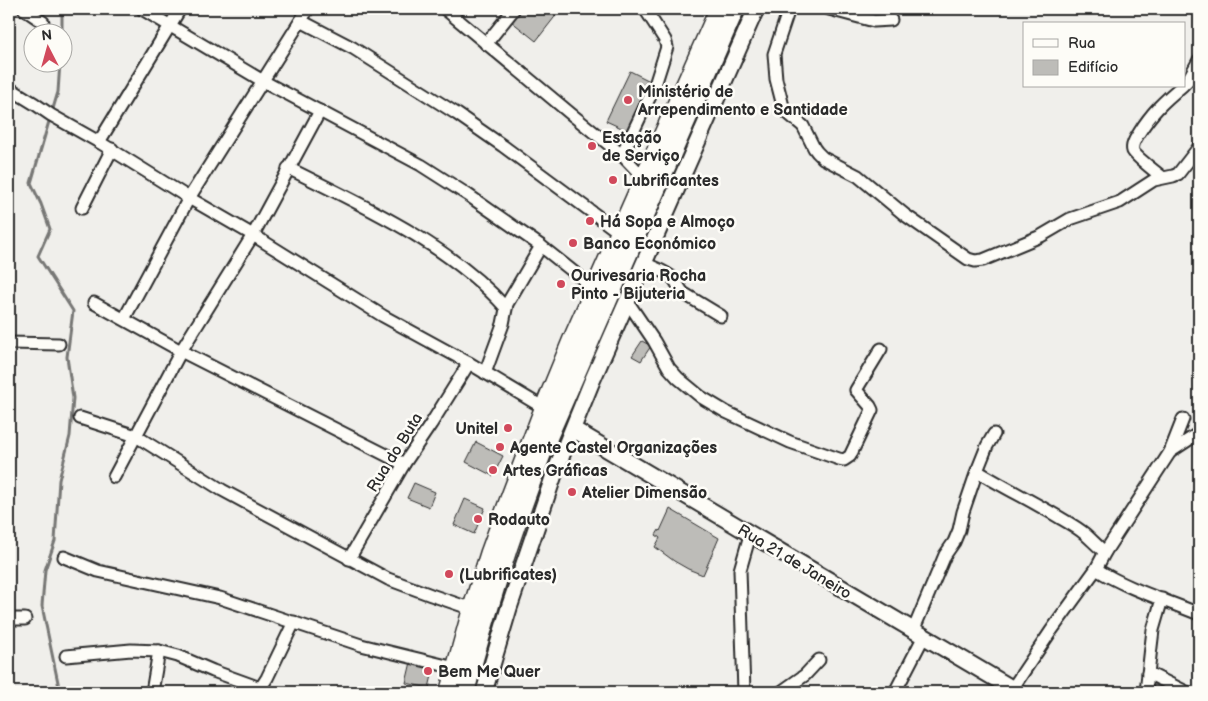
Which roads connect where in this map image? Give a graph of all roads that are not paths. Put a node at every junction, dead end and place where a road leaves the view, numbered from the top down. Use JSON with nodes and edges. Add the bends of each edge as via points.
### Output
{"nodes":[{"id":1,"x":24,"y":9,"type":"edge"},
{"id":2,"x":142,"y":9,"type":"edge"},
{"id":3,"x":180,"y":9,"type":"edge"},
{"id":4,"x":308,"y":9,"type":"edge"},
{"id":5,"x":445,"y":9,"type":"edge"},
{"id":6,"x":514,"y":9,"type":"edge"},
{"id":7,"x":645,"y":9,"type":"edge"},
{"id":8,"x":719,"y":9,"type":"edge"},
{"id":9,"x":734,"y":9,"type":"edge"},
{"id":10,"x":756,"y":9,"type":"edge"},
{"id":11,"x":788,"y":9,"type":"edge"},
{"id":12,"x":829,"y":9,"type":"edge"},
{"id":13,"x":301,"y":20,"type":"junction"},
{"id":14,"x":891,"y":20,"type":"dead end"},
{"id":15,"x":44,"y":22,"type":"dead end"},
{"id":16,"x":170,"y":26,"type":"junction"},
{"id":17,"x":486,"y":44,"type":"junction"},
{"id":18,"x":1199,"y":60,"type":"edge"},
{"id":19,"x":263,"y":81,"type":"junction"},
{"id":20,"x":1186,"y":82,"type":"edge"},
{"id":21,"x":9,"y":88,"type":"edge"},
{"id":22,"x":1180,"y":88,"type":"edge"},
{"id":23,"x":320,"y":112,"type":"junction"},
{"id":24,"x":100,"y":142,"type":"junction"},
{"id":25,"x":1199,"y":147,"type":"edge"},
{"id":26,"x":112,"y":149,"type":"junction"},
{"id":27,"x":622,"y":155,"type":"junction"},
{"id":28,"x":288,"y":168,"type":"junction"},
{"id":29,"x":644,"y":178,"type":"junction"},
{"id":30,"x":1162,"y":178,"type":"junction"},
{"id":31,"x":189,"y":198,"type":"junction"},
{"id":32,"x":82,"y":208,"type":"dead end"},
{"id":33,"x":620,"y":233,"type":"junction"},
{"id":34,"x":253,"y":235,"type":"junction"},
{"id":35,"x":540,"y":246,"type":"junction"},
{"id":36,"x":644,"y":263,"type":"junction"},
{"id":37,"x":595,"y":289,"type":"junction"},
{"id":38,"x":627,"y":302,"type":"junction"},
{"id":39,"x":94,"y":303,"type":"dead end"},
{"id":40,"x":506,"y":308,"type":"junction"},
{"id":41,"x":721,"y":316,"type":"dead end"},
{"id":42,"x":124,"y":319,"type":"junction"},
{"id":43,"x":9,"y":343,"type":"edge"},
{"id":44,"x":59,"y":344,"type":"dead end"},
{"id":45,"x":881,"y":348,"type":"dead end"},
{"id":46,"x":181,"y":351,"type":"junction"},
{"id":47,"x":470,"y":363,"type":"junction"},
{"id":48,"x":485,"y":373,"type":"junction"},
{"id":49,"x":544,"y":408,"type":"junction"},
{"id":50,"x":80,"y":418,"type":"dead end"},
{"id":51,"x":1184,"y":419,"type":"dead end"},
{"id":52,"x":573,"y":429,"type":"junction"},
{"id":53,"x":1199,"y":433,"type":"edge"},
{"id":54,"x":994,"y":434,"type":"dead end"},
{"id":55,"x":136,"y":436,"type":"junction"},
{"id":56,"x":1170,"y":452,"type":"junction"},
{"id":57,"x":404,"y":464,"type":"junction"},
{"id":58,"x":977,"y":471,"type":"junction"},
{"id":59,"x":114,"y":477,"type":"dead end"},
{"id":60,"x":750,"y":535,"type":"junction"},
{"id":61,"x":1105,"y":552,"type":"junction"},
{"id":62,"x":64,"y":557,"type":"dead end"},
{"id":63,"x":349,"y":559,"type":"junction"},
{"id":64,"x":1096,"y":569,"type":"junction"},
{"id":65,"x":1162,"y":599,"type":"junction"},
{"id":66,"x":472,"y":609,"type":"junction"},
{"id":67,"x":1199,"y":614,"type":"edge"},
{"id":68,"x":9,"y":619,"type":"edge"},
{"id":69,"x":25,"y":619,"type":"dead end"},
{"id":70,"x":294,"y":622,"type":"junction"},
{"id":71,"x":919,"y":634,"type":"junction"},
{"id":72,"x":159,"y":651,"type":"junction"},
{"id":73,"x":66,"y":656,"type":"dead end"},
{"id":74,"x":819,"y":660,"type":"dead end"},
{"id":75,"x":455,"y":668,"type":"junction"},
{"id":76,"x":1148,"y":673,"type":"junction"},
{"id":77,"x":259,"y":690,"type":"edge"},
{"id":78,"x":1015,"y":690,"type":"edge"},
{"id":79,"x":152,"y":692,"type":"edge"},
{"id":80,"x":449,"y":692,"type":"edge"},
{"id":81,"x":465,"y":692,"type":"edge"},
{"id":82,"x":484,"y":692,"type":"edge"},
{"id":83,"x":744,"y":692,"type":"edge"},
{"id":84,"x":781,"y":692,"type":"edge"},
{"id":85,"x":895,"y":692,"type":"edge"},
{"id":86,"x":1146,"y":692,"type":"edge"},
{"id":87,"x":1186,"y":692,"type":"edge"}],
"edges":[{"from":1,"to":15,"type":"street"},
{"from":2,"to":16,"type":"street"},
{"from":3,"to":16,"type":"street"},
{"from":4,"to":13,"type":"street"},
{"from":5,"to":17,"type":"street"},
{"from":6,"to":17,"type":"street"},
{"from":7,"to":27,"type":"street","via":[[667,48],[654,88]]},
{"from":8,"to":29,"type":"main road"},
{"from":9,"to":81,"type":"main road","via":[[549,435],[495,587]]},
{"from":10,"to":36,"type":"street"},
{"from":11,"to":30,"type":"street","via":[[774,54],[784,110],[803,126],[823,158],[858,176],[905,215],[968,259],[983,260],[1042,236],[1070,219],[1120,202]]},
{"from":12,"to":14,"type":"street","via":[[874,21]]},
{"from":13,"to":19,"type":"street"},
{"from":13,"to":33,"type":"street","via":[[353,48],[457,114]]},
{"from":16,"to":19,"type":"street"},
{"from":16,"to":24,"type":"street"},
{"from":17,"to":27,"type":"street"},
{"from":18,"to":20,"type":"street"},
{"from":19,"to":23,"type":"street"},
{"from":19,"to":31,"type":"street"},
{"from":21,"to":24,"type":"street","via":[[51,116]]},
{"from":22,"to":30,"type":"street","via":[[1148,119],[1132,148],[1134,154]]},
{"from":23,"to":28,"type":"street"},
{"from":23,"to":35,"type":"street","via":[[421,165]]},
{"from":24,"to":26,"type":"street"},
{"from":25,"to":30,"type":"street","via":[[1178,174]]},
{"from":26,"to":31,"type":"street"},
{"from":26,"to":32,"type":"street"},
{"from":27,"to":29,"type":"street"},
{"from":28,"to":34,"type":"street"},
{"from":28,"to":40,"type":"street","via":[[427,243],[476,279]]},
{"from":29,"to":33,"type":"main road"},
{"from":31,"to":34,"type":"street"},
{"from":31,"to":42,"type":"street"},
{"from":33,"to":37,"type":"main road"},
{"from":34,"to":46,"type":"street"},
{"from":34,"to":47,"type":"street","via":[[383,316]]},
{"from":35,"to":37,"type":"street"},
{"from":35,"to":40,"type":"street"},
{"from":36,"to":38,"type":"street"},
{"from":36,"to":41,"type":"street","via":[[669,275],[683,293]]},
{"from":37,"to":49,"type":"main road"},
{"from":38,"to":45,"type":"street","via":[[669,368],[701,397],[790,442],[839,460],[850,456],[872,410],[856,390]]},
{"from":38,"to":52,"type":"street"},
{"from":39,"to":42,"type":"street"},
{"from":40,"to":48,"type":"street"},
{"from":42,"to":46,"type":"street"},
{"from":43,"to":44,"type":"street"},
{"from":46,"to":55,"type":"street"},
{"from":46,"to":57,"type":"street"},
{"from":47,"to":48,"type":"street"},
{"from":47,"to":57,"type":"street","name":"Rua do Buta"},
{"from":48,"to":49,"type":"street"},
{"from":49,"to":66,"type":"main road"},
{"from":50,"to":55,"type":"street"},
{"from":51,"to":56,"type":"street"},
{"from":52,"to":60,"type":"street","name":"Rua 21 de Janeiro"},
{"from":52,"to":82,"type":"street","via":[[539,518]]},
{"from":53,"to":56,"type":"street"},
{"from":54,"to":58,"type":"street"},
{"from":55,"to":59,"type":"street"},
{"from":55,"to":63,"type":"street","via":[[222,490]]},
{"from":56,"to":61,"type":"street"},
{"from":57,"to":63,"type":"street","name":"Rua do Buta"},
{"from":58,"to":61,"type":"street","via":[[1063,519]]},
{"from":58,"to":71,"type":"street","via":[[959,530],[945,555]]},
{"from":60,"to":71,"type":"street","name":"Rua 21 de Janeiro"},
{"from":60,"to":83,"type":"street","via":[[740,570]]},
{"from":61,"to":64,"type":"street"},
{"from":62,"to":70,"type":"street","via":[[98,571],[220,598]]},
{"from":63,"to":66,"type":"street","via":[[388,579]]},
{"from":64,"to":65,"type":"street"},
{"from":64,"to":78,"type":"street","via":[[1051,631]]},
{"from":65,"to":67,"type":"street"},
{"from":65,"to":76,"type":"street","via":[[1153,630]]},
{"from":66,"to":75,"type":"main road"},
{"from":68,"to":69,"type":"street"},
{"from":70,"to":75,"type":"street","via":[[361,645]]},
{"from":70,"to":77,"type":"street"},
{"from":71,"to":78,"type":"street","name":"Rua 21 de Janeiro"},
{"from":71,"to":85,"type":"street"},
{"from":72,"to":73,"type":"street","via":[[131,650]]},
{"from":72,"to":77,"type":"street"},
{"from":72,"to":79,"type":"street"},
{"from":74,"to":84,"type":"street"},
{"from":75,"to":80,"type":"main road"},
{"from":76,"to":86,"type":"street"},
{"from":76,"to":87,"type":"street"}]}
